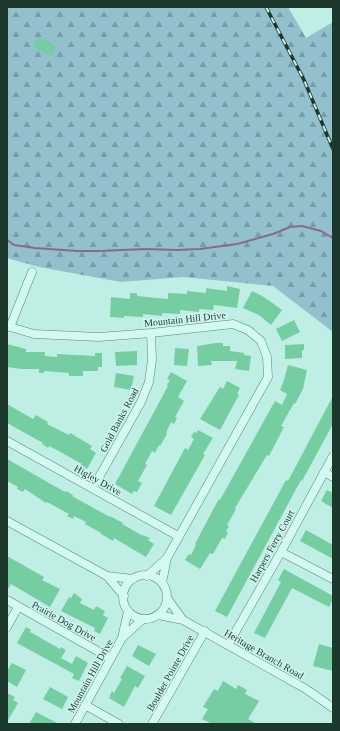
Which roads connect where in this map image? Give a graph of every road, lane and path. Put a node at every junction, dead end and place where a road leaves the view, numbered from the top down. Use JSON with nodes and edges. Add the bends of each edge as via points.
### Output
{"nodes":[{"id":1,"x":32,"y":272,"type":"dead end"},
{"id":2,"x":8,"y":326,"type":"edge"},
{"id":3,"x":152,"y":333,"type":"junction"},
{"id":4,"x":7,"y":441,"type":"edge"},
{"id":5,"x":333,"y":456,"type":"edge"},
{"id":6,"x":324,"y":472,"type":"junction"},
{"id":7,"x":333,"y":477,"type":"edge"},
{"id":8,"x":93,"y":488,"type":"junction"},
{"id":9,"x":7,"y":521,"type":"edge"},
{"id":10,"x":178,"y":536,"type":"junction"},
{"id":11,"x":281,"y":552,"type":"junction"},
{"id":12,"x":167,"y":558,"type":"junction"},
{"id":13,"x":107,"y":576,"type":"junction"},
{"id":14,"x":147,"y":576,"type":"junction"},
{"id":15,"x":134,"y":579,"type":"junction"},
{"id":16,"x":333,"y":579,"type":"edge"},
{"id":17,"x":162,"y":583,"type":"junction"},
{"id":18,"x":124,"y":596,"type":"junction"},
{"id":19,"x":167,"y":598,"type":"junction"},
{"id":20,"x":7,"y":600,"type":"edge"},
{"id":21,"x":18,"y":607,"type":"junction"},
{"id":22,"x":128,"y":611,"type":"junction"},
{"id":23,"x":158,"y":615,"type":"junction"},
{"id":24,"x":143,"y":619,"type":"junction"},
{"id":25,"x":182,"y":620,"type":"junction"},
{"id":26,"x":7,"y":627,"type":"edge"},
{"id":27,"x":205,"y":631,"type":"junction"},
{"id":28,"x":122,"y":638,"type":"junction"},
{"id":29,"x":228,"y":645,"type":"junction"},
{"id":30,"x":110,"y":658,"type":"junction"},
{"id":31,"x":85,"y":705,"type":"junction"},
{"id":32,"x":333,"y":708,"type":"edge"},
{"id":33,"x":74,"y":724,"type":"edge"},
{"id":34,"x":119,"y":724,"type":"edge"},
{"id":35,"x":152,"y":724,"type":"edge"}],
"edges":[{"from":1,"to":2,"type":"street"},
{"from":2,"to":3,"type":"street","name":"Mountain Hill Drive","via":[[34,334],[68,336],[99,337]]},
{"from":3,"to":8,"type":"street","name":"Gold Banks Road","via":[[149,382],[141,402]]},
{"from":3,"to":10,"type":"street","name":"Mountain Hill Drive","via":[[233,324],[248,330],[261,342],[267,357],[268,377]]},
{"from":4,"to":8,"type":"street","name":"Higley Drive"},
{"from":5,"to":6,"type":"street","name":"Harpers Ferry Court"},
{"from":6,"to":7,"type":"street"},
{"from":6,"to":11,"type":"street","name":"Harpers Ferry Court"},
{"from":8,"to":10,"type":"street","name":"Higley Drive"},
{"from":9,"to":13,"type":"street"},
{"from":10,"to":12,"type":"street","name":"Mountain Hill Drive"},
{"from":11,"to":16,"type":"street"},
{"from":11,"to":29,"type":"street","name":"Harpers Ferry Court"},
{"from":12,"to":14,"type":"street","name":"Mountain Hill Drive"},
{"from":12,"to":17,"type":"street","name":"Mountain Hill Drive"},
{"from":13,"to":15,"type":"street"},
{"from":13,"to":18,"type":"street"},
{"from":14,"to":15,"type":"street"},
{"from":14,"to":17,"type":"street"},
{"from":15,"to":18,"type":"street"},
{"from":17,"to":19,"type":"street"},
{"from":18,"to":22,"type":"street"},
{"from":19,"to":23,"type":"street","via":[[166,605]]},
{"from":19,"to":25,"type":"street"},
{"from":20,"to":21,"type":"street","name":"Prairie Dog Drive"},
{"from":21,"to":26,"type":"street"},
{"from":21,"to":30,"type":"street","name":"Prairie Dog Drive"},
{"from":22,"to":24,"type":"street"},
{"from":22,"to":28,"type":"street","name":"Mountain Hill Drive"},
{"from":23,"to":24,"type":"street"},
{"from":23,"to":25,"type":"street","name":"Heritage Branch Road"},
{"from":24,"to":28,"type":"street","name":"Mountain Hill Drive"},
{"from":25,"to":27,"type":"street","name":"Heritage Branch Road"},
{"from":27,"to":29,"type":"street","name":"Heritage Branch Road"},
{"from":27,"to":35,"type":"street","name":"Boulder Pointe Drive"},
{"from":28,"to":30,"type":"street","name":"Mountain Hill Drive"},
{"from":29,"to":32,"type":"street","name":"Heritage Branch Road","via":[[306,689]]},
{"from":30,"to":31,"type":"street","name":"Mountain Hill Drive"},
{"from":31,"to":33,"type":"street","name":"Mountain Hill Drive"},
{"from":31,"to":34,"type":"street"}]}
